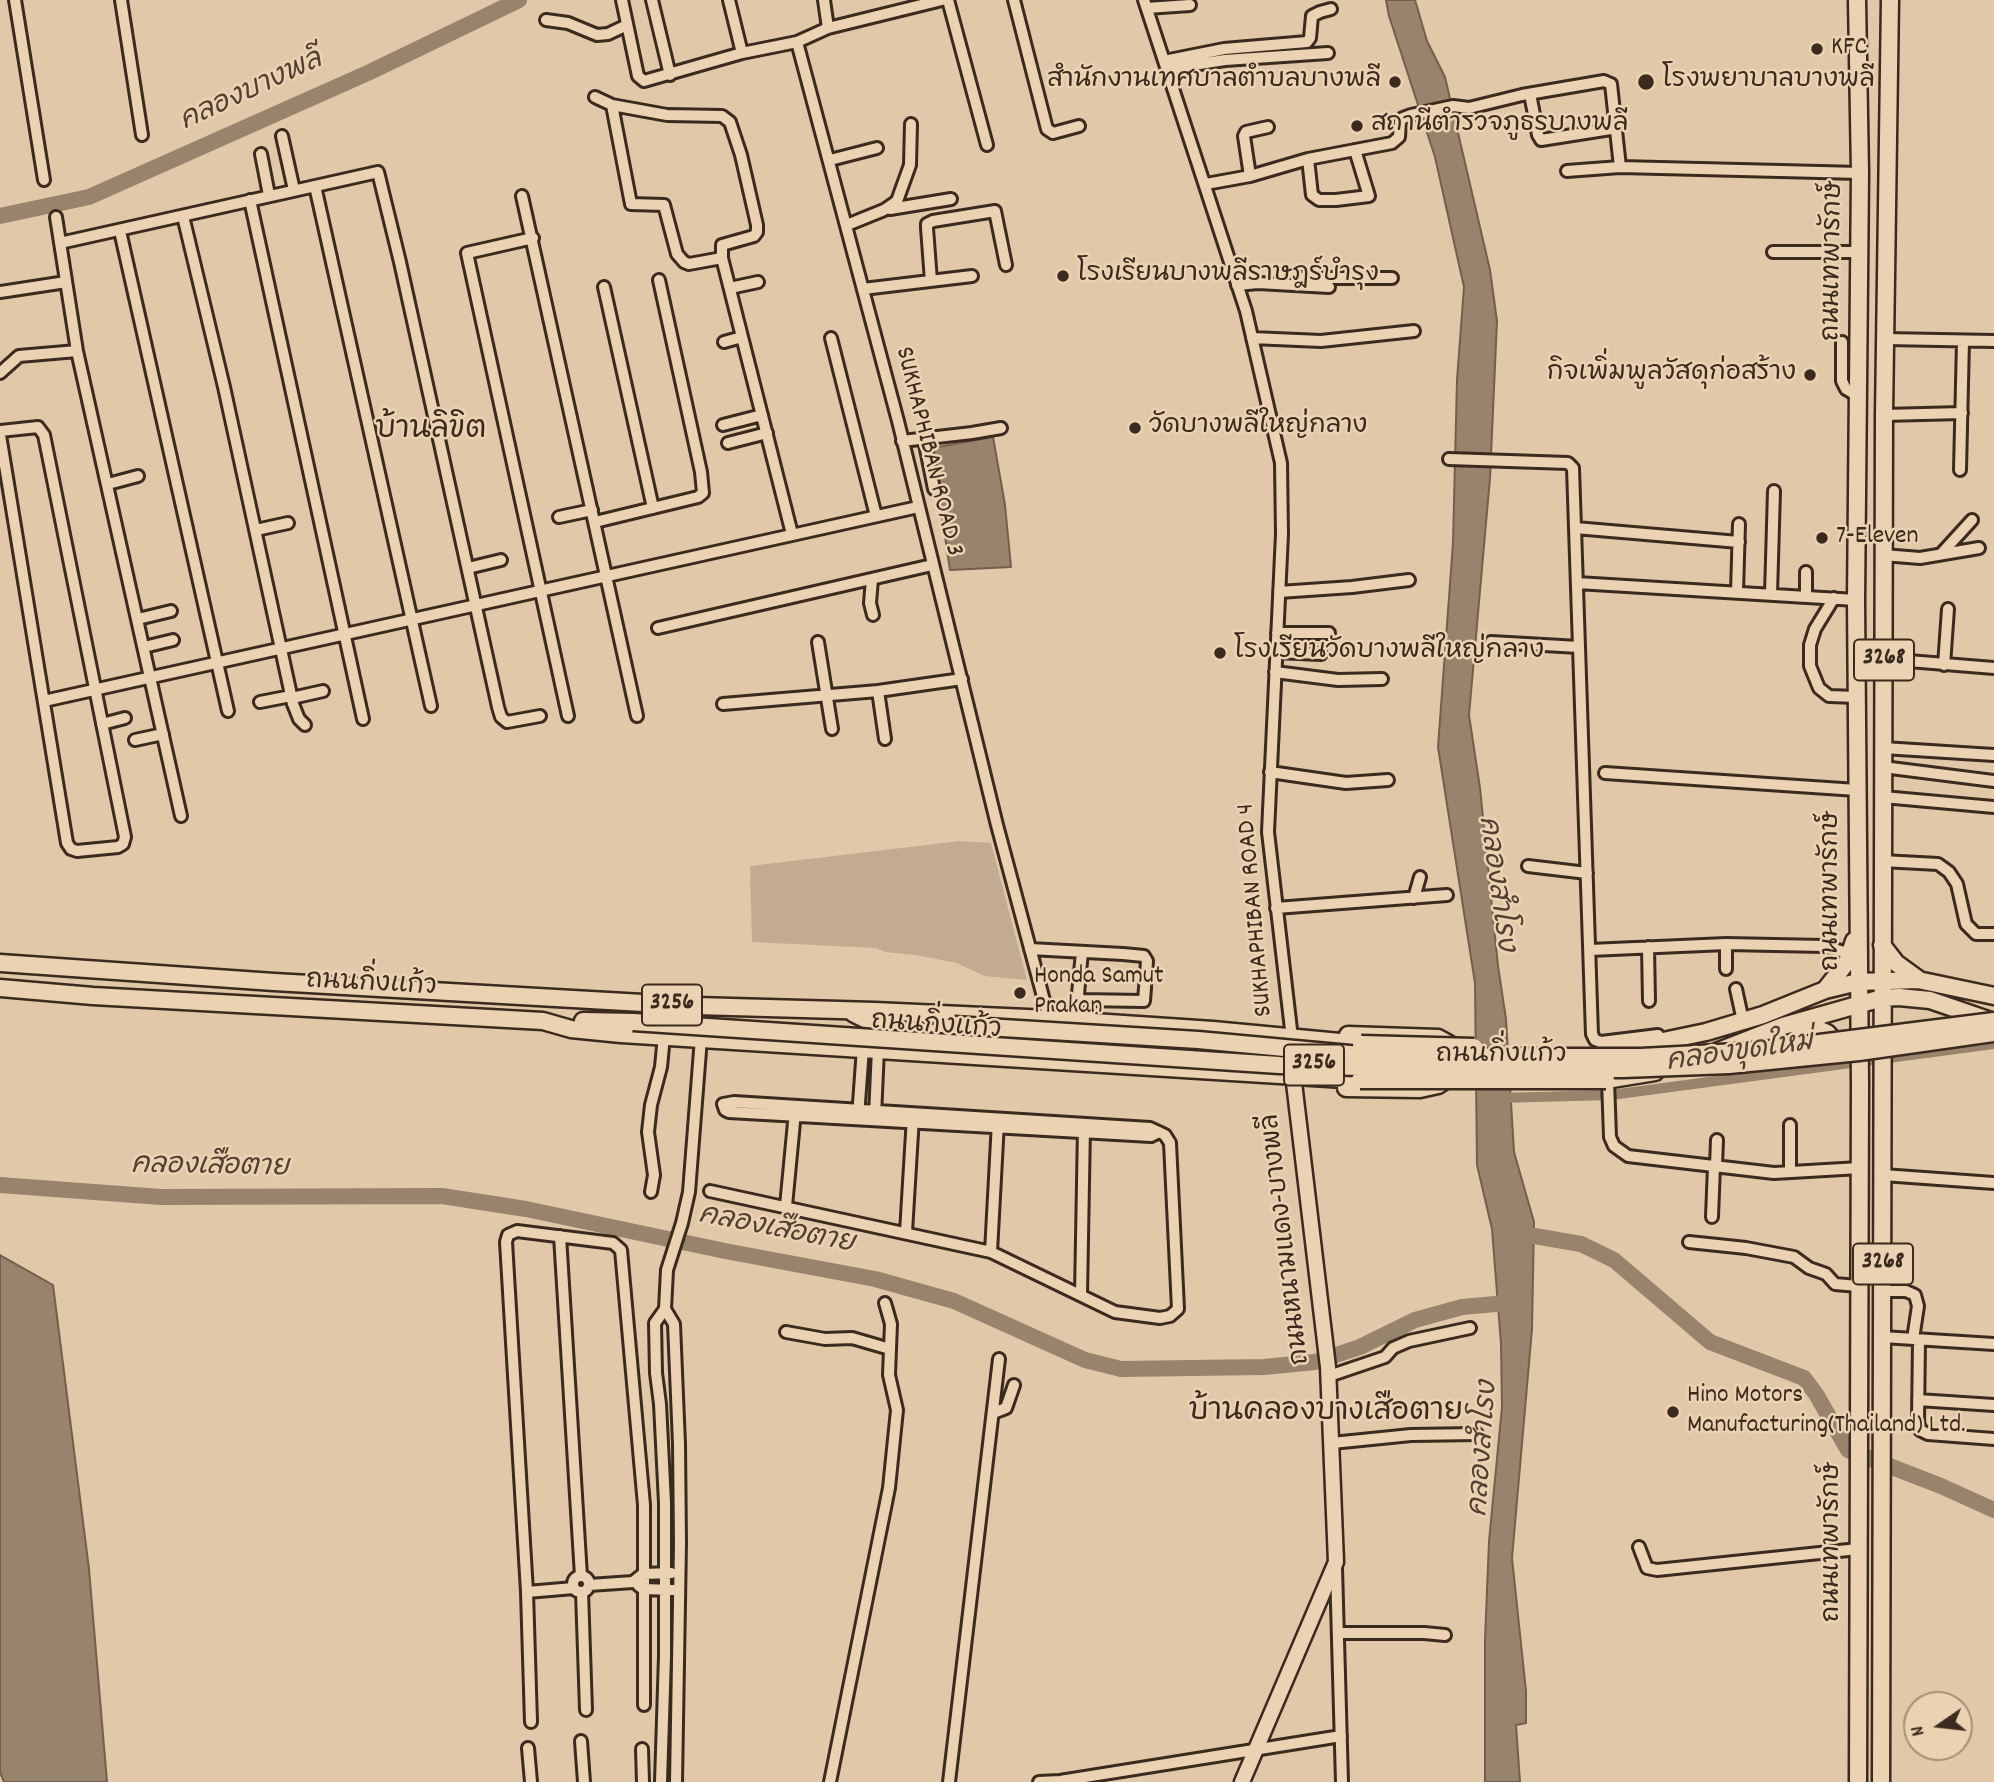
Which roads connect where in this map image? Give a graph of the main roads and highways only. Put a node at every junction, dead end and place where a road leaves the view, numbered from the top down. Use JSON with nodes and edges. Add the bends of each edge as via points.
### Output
{"nodes":[{"id":1,"x":1857,"y":0,"type":"edge"},
{"id":2,"x":1890,"y":0,"type":"edge"},
{"id":3,"x":1859,"y":109,"type":"junction"},
{"id":4,"x":1888,"y":110,"type":"junction"},
{"id":5,"x":1888,"y":156,"type":"junction"},
{"id":6,"x":1860,"y":173,"type":"junction"},
{"id":7,"x":1859,"y":922,"type":"junction"},
{"id":8,"x":1882,"y":945,"type":"junction"},
{"id":9,"x":0,"y":963,"type":"edge"},
{"id":10,"x":1918,"y":979,"type":"junction"},
{"id":11,"x":1882,"y":980,"type":"junction"},
{"id":12,"x":1858,"y":982,"type":"junction"},
{"id":13,"x":0,"y":988,"type":"edge"},
{"id":14,"x":1825,"y":990,"type":"junction"},
{"id":15,"x":1994,"y":996,"type":"edge"},
{"id":16,"x":1882,"y":998,"type":"junction"},
{"id":17,"x":1910,"y":998,"type":"junction"},
{"id":18,"x":1859,"y":1009,"type":"junction"},
{"id":19,"x":849,"y":1011,"type":"junction"},
{"id":20,"x":1883,"y":1018,"type":"junction"},
{"id":21,"x":869,"y":1021,"type":"junction"},
{"id":22,"x":1994,"y":1021,"type":"edge"},
{"id":23,"x":553,"y":1023,"type":"junction"},
{"id":24,"x":1783,"y":1026,"type":"junction"},
{"id":25,"x":1994,"y":1033,"type":"edge"},
{"id":26,"x":1300,"y":1039,"type":"junction"},
{"id":27,"x":1353,"y":1044,"type":"junction"},
{"id":28,"x":1290,"y":1058,"type":"junction"},
{"id":29,"x":1294,"y":1077,"type":"junction"},
{"id":30,"x":1312,"y":1078,"type":"junction"},
{"id":31,"x":1860,"y":1085,"type":"junction"},
{"id":32,"x":1858,"y":1714,"type":"junction"},
{"id":33,"x":1882,"y":1714,"type":"junction"},
{"id":34,"x":1242,"y":1782,"type":"edge"},
{"id":35,"x":1858,"y":1782,"type":"edge"},
{"id":36,"x":1881,"y":1782,"type":"edge"}],
"edges":[{"from":1,"to":3,"type":"main road","name":"ถนนเทพารักษ์","number":"3268"},
{"from":2,"to":4,"type":"main road","name":"ถนนเทพารักษ์","number":"3268"},
{"from":3,"to":4,"type":"main road","via":[[1870,119]]},
{"from":3,"to":6,"type":"main road","name":"ถนนเทพารักษ์","number":"3268"},
{"from":4,"to":5,"type":"main road","name":"ถนนเทพารักษ์","number":"3268"},
{"from":5,"to":6,"type":"main road"},
{"from":5,"to":8,"type":"main road","name":"ถนนเทพารักษ์","number":"3268"},
{"from":6,"to":7,"type":"main road","name":"ถนนเทพารักษ์","number":"3268"},
{"from":7,"to":12,"type":"main road","name":"ถนนเทพารักษ์","number":"3268"},
{"from":7,"to":14,"type":"main road","via":[[1851,954]]},
{"from":8,"to":10,"type":"main road"},
{"from":8,"to":11,"type":"main road","name":"ถนนเทพารักษ์","number":"3268"},
{"from":9,"to":19,"type":"main road","name":"ถนนกิ่งแก้ว","number":"3256","via":[[696,1006]]},
{"from":10,"to":11,"type":"main road","number":"3256"},
{"from":10,"to":15,"type":"main road","number":"3256"},
{"from":11,"to":12,"type":"main road","number":"3256"},
{"from":11,"to":16,"type":"main road","name":"ถนนเทพารักษ์","number":"3268"},
{"from":12,"to":14,"type":"main road","name":"ถนนกิ่งแก้ว","number":"3256"},
{"from":12,"to":18,"type":"main road","name":"ถนนเทพารักษ์","number":"3268"},
{"from":13,"to":23,"type":"main road","name":"ถนนกิ่งแก้ว","number":"3256"},
{"from":14,"to":27,"type":"main road","name":"ถนนกิ่งแก้ว","number":"3256","bridge":true,"via":[[1742,1021],[1644,1045],[1605,1049]]},
{"from":16,"to":17,"type":"main road","number":"3256"},
{"from":16,"to":18,"type":"main road","number":"3256"},
{"from":16,"to":20,"type":"main road","name":"ถนนเทพารักษ์","number":"3268"},
{"from":17,"to":20,"type":"main road"},
{"from":17,"to":22,"type":"main road","number":"3256"},
{"from":18,"to":24,"type":"main road","name":"ถนนกิ่งแก้ว","number":"3256"},
{"from":18,"to":31,"type":"main road","name":"ถนนเทพารักษ์","number":"3268","bridge":true},
{"from":19,"to":21,"type":"main road","number":"3256"},
{"from":19,"to":26,"type":"main road","name":"ถนนกิ่งแก้ว","number":"3256","via":[[1049,1019]]},
{"from":20,"to":33,"type":"main road","name":"ถนนเทพารักษ์","number":"3268","bridge":true},
{"from":21,"to":22,"type":"main road","number":"3256","bridge":true,"via":[[1198,1040],[1382,1057],[1641,1057],[1756,1051]]},
{"from":21,"to":28,"type":"main road","number":"3256","via":[[905,1031]]},
{"from":23,"to":25,"type":"main road","number":"3256","bridge":true,"via":[[633,1022],[1279,1065],[1443,1069],[1728,1065]]},
{"from":23,"to":29,"type":"main road","name":"ถนนกิ่งแก้ว","number":"3256","via":[[579,1030],[664,1037]]},
{"from":24,"to":30,"type":"main road","name":"ถนนกิ่งแก้ว","number":"3256","bridge":true,"via":[[1690,1062],[1607,1084]]},
{"from":24,"to":31,"type":"main road","via":[[1816,1028],[1835,1039]]},
{"from":26,"to":27,"type":"main road","name":"ถนนกิ่งแก้ว","number":"3256"},
{"from":26,"to":30,"type":"main road","via":[[1426,1036],[1449,1044],[1448,1076],[1438,1085],[1339,1088]]},
{"from":27,"to":28,"type":"main road"},
{"from":28,"to":29,"type":"main road","name":"ถนนหนามแดง-บางพลี"},
{"from":29,"to":30,"type":"main road","name":"ถนนกิ่งแก้ว","number":"3256"},
{"from":29,"to":34,"type":"main road","name":"ถนนหนามแดง-บางพลี","via":[[1329,1372],[1336,1562]]},
{"from":31,"to":32,"type":"main road","name":"ถนนเทพารักษ์","number":"3268"},
{"from":32,"to":33,"type":"main road"},
{"from":32,"to":35,"type":"main road","name":"ถนนเทพารักษ์","number":"3268"},
{"from":33,"to":36,"type":"main road","name":"ถนนเทพารักษ์","number":"3268"}]}
